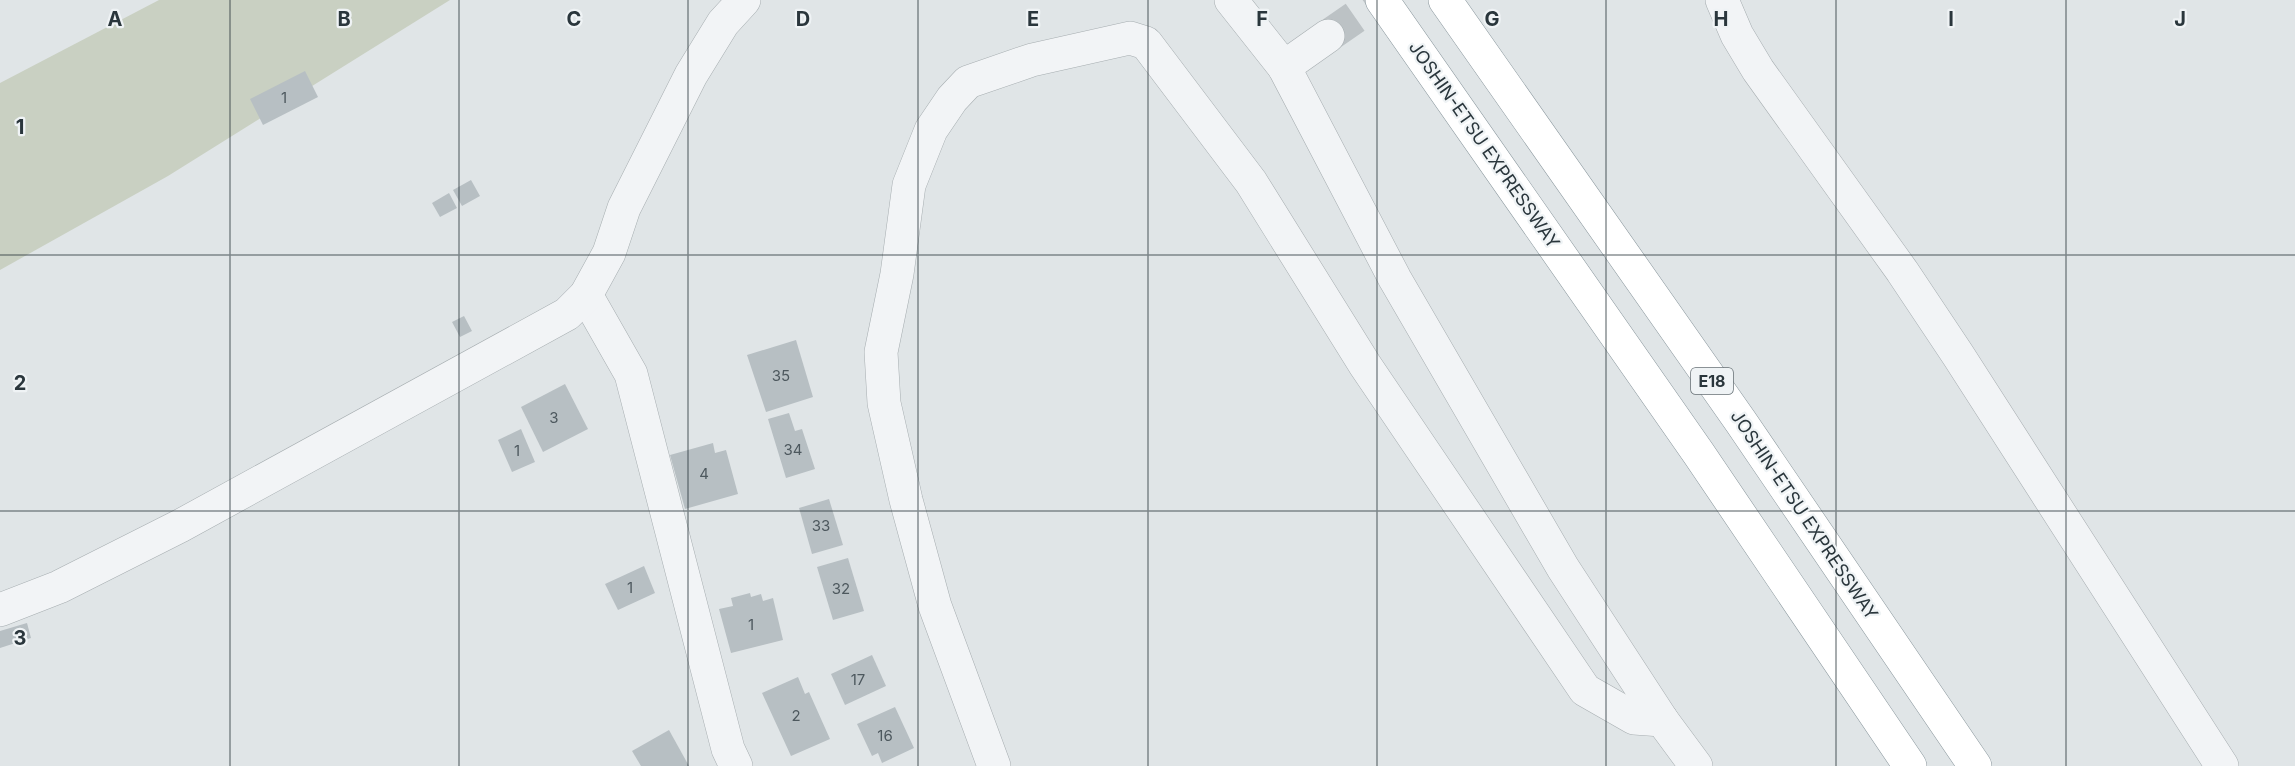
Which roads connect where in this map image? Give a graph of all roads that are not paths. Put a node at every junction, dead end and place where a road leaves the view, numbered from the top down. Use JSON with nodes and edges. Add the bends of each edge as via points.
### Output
{"nodes":[{"id":1,"x":744,"y":0,"type":"edge"},
{"id":2,"x":1231,"y":0,"type":"edge"},
{"id":3,"x":1382,"y":0,"type":"edge"},
{"id":4,"x":1445,"y":0,"type":"edge"},
{"id":5,"x":1722,"y":0,"type":"edge"},
{"id":6,"x":1328,"y":36,"type":"tunnel mouth"},
{"id":7,"x":1284,"y":67,"type":"junction"},
{"id":8,"x":586,"y":295,"type":"junction"},
{"id":9,"x":0,"y":610,"type":"edge"},
{"id":10,"x":1662,"y":720,"type":"junction"},
{"id":11,"x":736,"y":766,"type":"edge"},
{"id":12,"x":994,"y":766,"type":"edge"},
{"id":13,"x":1696,"y":766,"type":"edge"},
{"id":14,"x":1910,"y":766,"type":"edge"},
{"id":15,"x":1975,"y":766,"type":"edge"},
{"id":16,"x":2222,"y":766,"type":"edge"}],
"edges":[{"from":1,"to":8,"type":"street","via":[[723,23],[691,75],[624,208],[609,253]]},
{"from":2,"to":7,"type":"street"},
{"from":3,"to":14,"type":"highway","name":"JOSHIN-ETSU EXPRESSWAY"},
{"from":4,"to":15,"type":"highway","name":"JOSHIN-ETSU EXPRESSWAY","number":"E18","via":[[1741,422]]},
{"from":5,"to":16,"type":"street","via":[[1758,70],[1958,355]]},
{"from":6,"to":7,"type":"street"},
{"from":7,"to":10,"type":"street","via":[[1395,279],[1563,568]]},
{"from":8,"to":9,"type":"street","via":[[567,315],[180,526],[59,587]]},
{"from":8,"to":11,"type":"street","via":[[631,374],[728,749]]},
{"from":10,"to":12,"type":"street","via":[[1634,718],[1585,690],[1365,365],[1251,182],[1146,44],[1130,38],[1032,60],[968,82],[931,130],[909,184],[881,352],[884,403],[935,606]]},
{"from":10,"to":13,"type":"street"}]}
